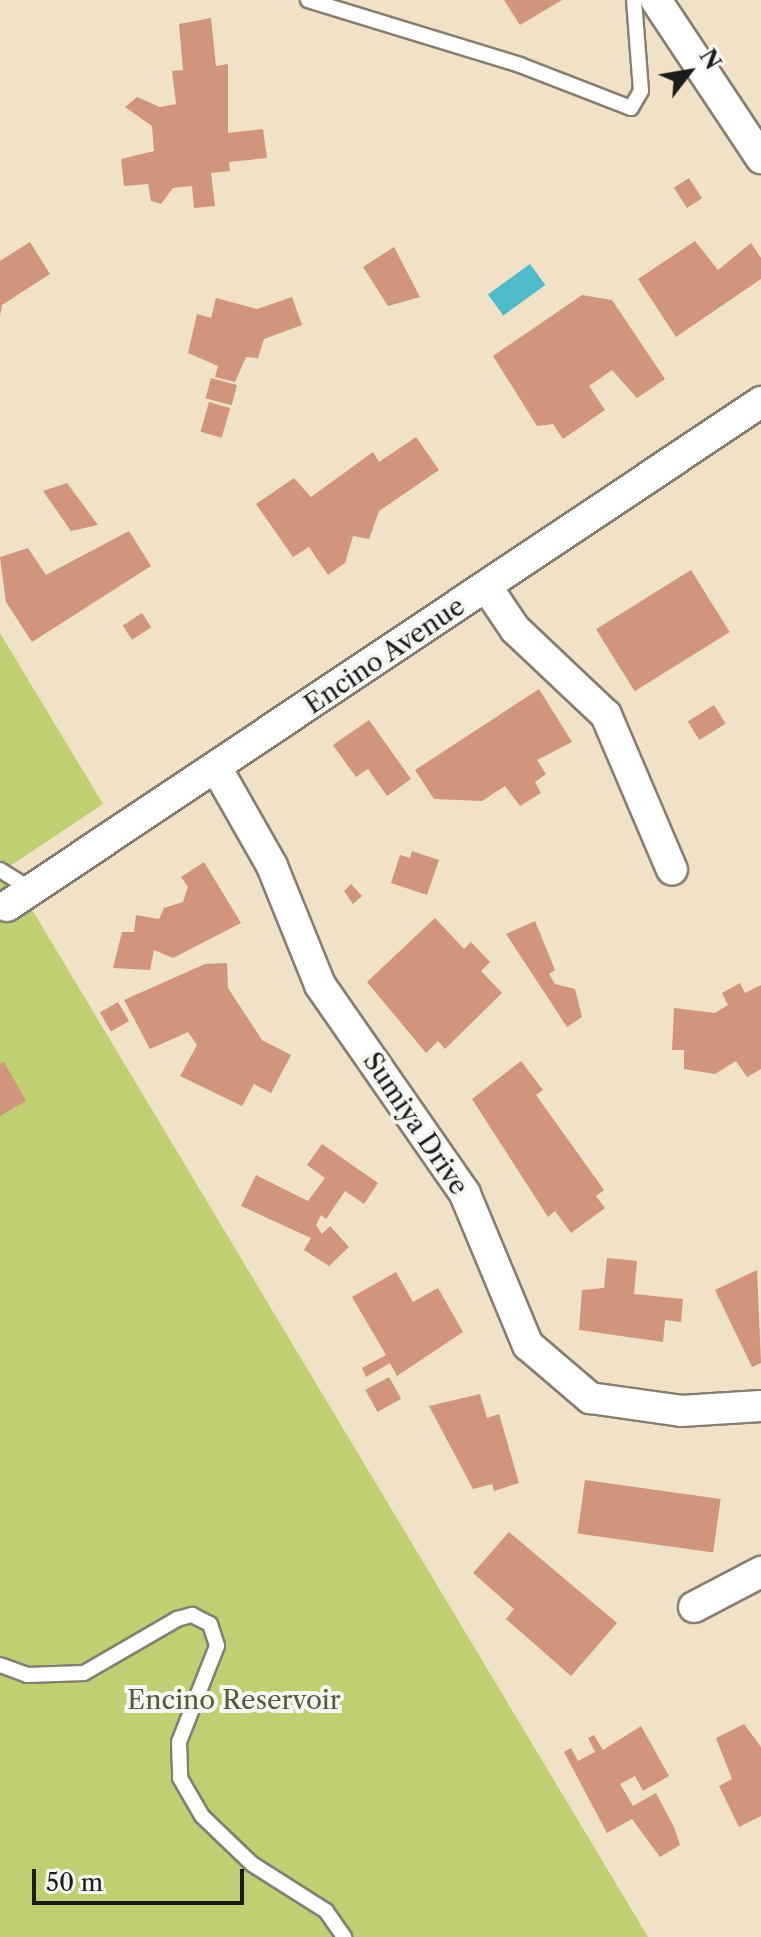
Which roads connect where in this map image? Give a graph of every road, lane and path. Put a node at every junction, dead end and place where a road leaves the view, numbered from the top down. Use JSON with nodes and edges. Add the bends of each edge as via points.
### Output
{"nodes":[{"id":1,"x":308,"y":0,"type":"edge"},
{"id":2,"x":634,"y":0,"type":"edge"},
{"id":3,"x":656,"y":0,"type":"edge"},
{"id":4,"x":761,"y":158,"type":"edge"},
{"id":5,"x":761,"y":402,"type":"edge"},
{"id":6,"x":486,"y":586,"type":"junction"},
{"id":7,"x":217,"y":769,"type":"junction"},
{"id":8,"x":0,"y":870,"type":"edge"},
{"id":9,"x":672,"y":870,"type":"dead end"},
{"id":10,"x":19,"y":898,"type":"joint"},
{"id":11,"x":761,"y":1406,"type":"edge"},
{"id":12,"x":761,"y":1572,"type":"edge"},
{"id":13,"x":694,"y":1607,"type":"dead end"},
{"id":14,"x":0,"y":1665,"type":"edge"},
{"id":15,"x":344,"y":1937,"type":"edge"}],
"edges":[{"from":1,"to":2,"type":"lane","via":[[520,65],[631,108],[641,91]]},
{"from":3,"to":4,"type":"street"},
{"from":5,"to":6,"type":"street","name":"Encino Avenue"},
{"from":6,"to":7,"type":"street","name":"Encino Avenue"},
{"from":6,"to":9,"type":"street","via":[[515,629],[606,715]]},
{"from":7,"to":10,"type":"street","name":"Encino Avenue"},
{"from":7,"to":11,"type":"street","name":"Sumiya Drive","via":[[272,866],[320,985],[465,1194],[528,1345],[590,1398],[681,1411]]},
{"from":8,"to":10,"type":"lane"},
{"from":12,"to":13,"type":"street"},
{"from":14,"to":15,"type":"lane","via":[[27,1675],[84,1673],[177,1619],[192,1615],[210,1624],[217,1646],[179,1742],[180,1778],[222,1835],[252,1864],[326,1911]]}]}
